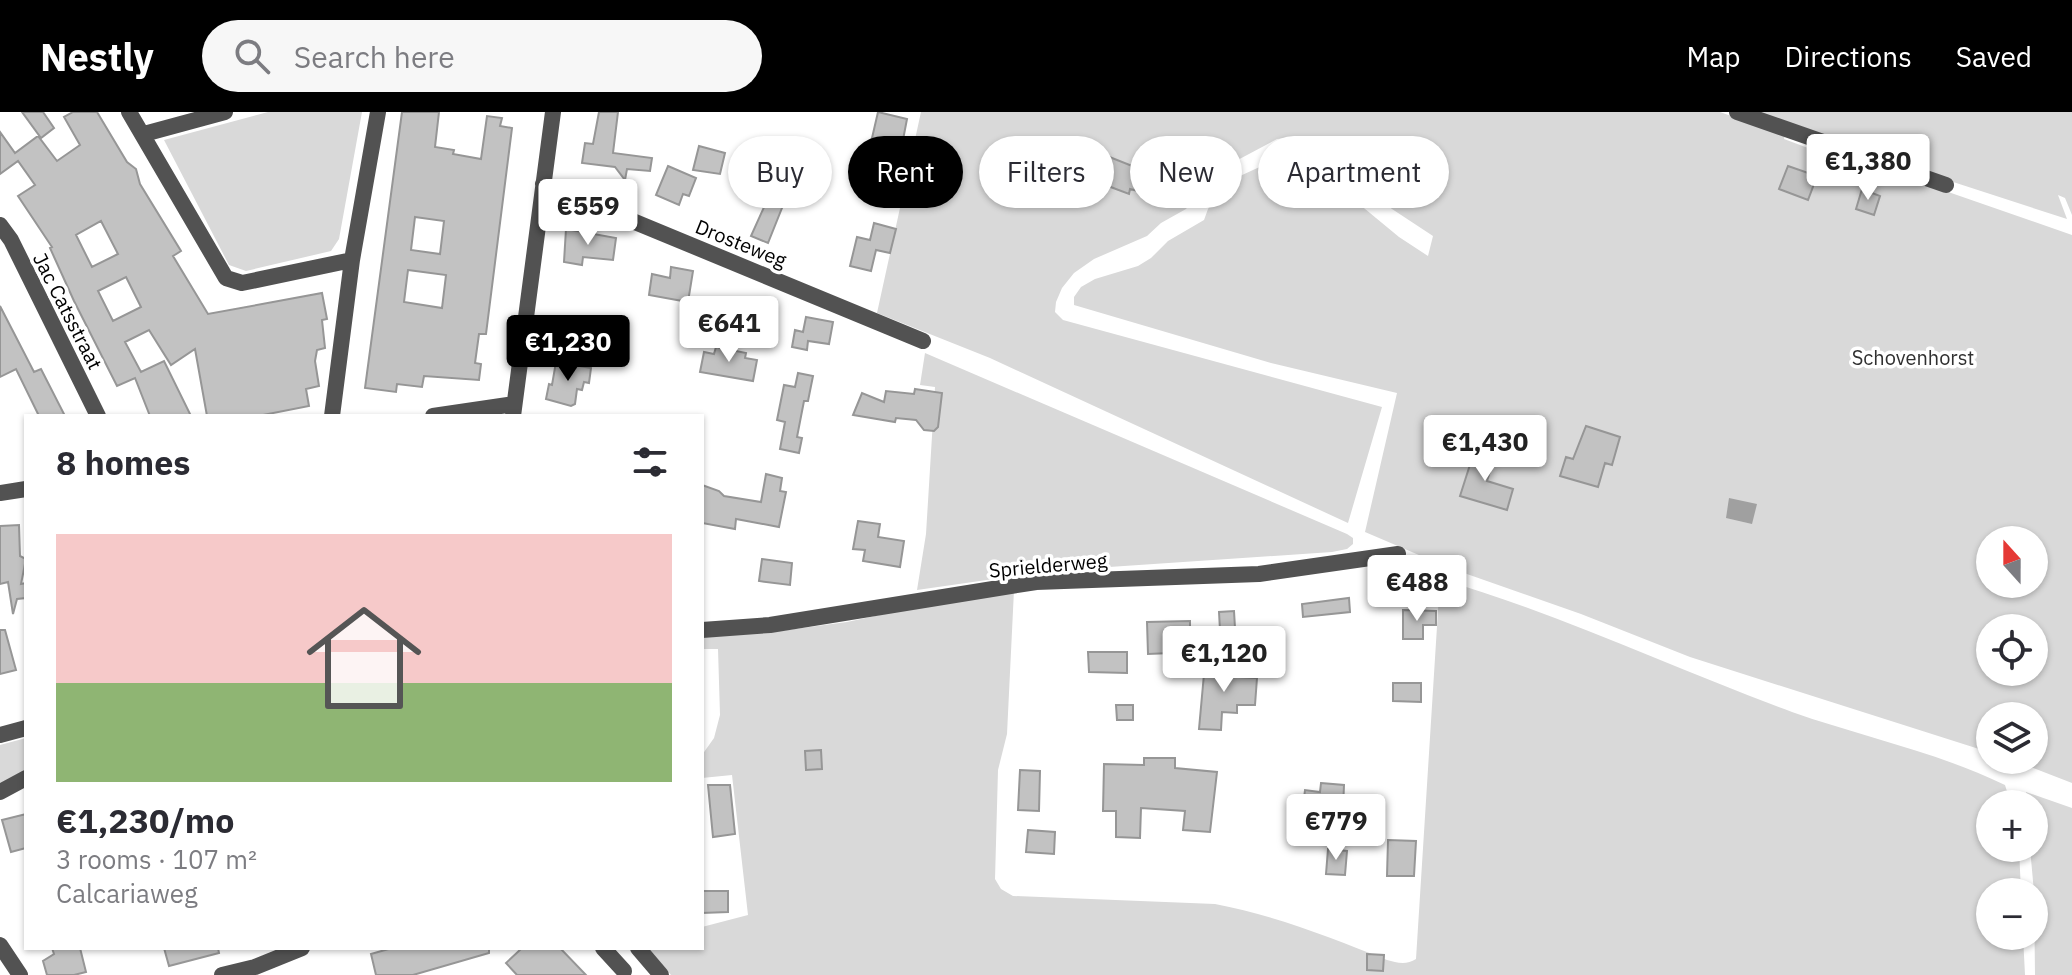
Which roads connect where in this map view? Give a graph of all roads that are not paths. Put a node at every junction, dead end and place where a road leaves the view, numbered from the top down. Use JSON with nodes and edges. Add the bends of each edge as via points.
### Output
{"nodes":[{"id":1,"x":129,"y":112,"type":"edge"},
{"id":2,"x":225,"y":112,"type":"edge"},
{"id":3,"x":378,"y":112,"type":"edge"},
{"id":4,"x":553,"y":112,"type":"edge"},
{"id":5,"x":1737,"y":112,"type":"edge"},
{"id":6,"x":144,"y":134,"type":"junction"},
{"id":7,"x":543,"y":184,"type":"junction"},
{"id":8,"x":1946,"y":185,"type":"dead end"},
{"id":9,"x":0,"y":225,"type":"edge"},
{"id":10,"x":352,"y":260,"type":"junction"},
{"id":11,"x":923,"y":341,"type":"dead end"},
{"id":12,"x":513,"y":410,"type":"edge"},
{"id":13,"x":97,"y":414,"type":"edge"},
{"id":14,"x":332,"y":414,"type":"edge"},
{"id":15,"x":460,"y":414,"type":"edge"},
{"id":16,"x":24,"y":489,"type":"edge"},
{"id":17,"x":0,"y":493,"type":"edge"},
{"id":18,"x":1398,"y":554,"type":"dead end"},
{"id":19,"x":704,"y":630,"type":"edge"},
{"id":20,"x":24,"y":729,"type":"edge"},
{"id":21,"x":0,"y":735,"type":"edge"},
{"id":22,"x":24,"y":779,"type":"edge"},
{"id":23,"x":0,"y":792,"type":"edge"},
{"id":24,"x":0,"y":945,"type":"edge"},
{"id":25,"x":297,"y":950,"type":"edge"},
{"id":26,"x":605,"y":950,"type":"edge"},
{"id":27,"x":640,"y":950,"type":"edge"},
{"id":28,"x":624,"y":971,"type":"dead end"},
{"id":29,"x":20,"y":975,"type":"edge"},
{"id":30,"x":222,"y":975,"type":"edge"},
{"id":31,"x":661,"y":975,"type":"edge"}],
"edges":[{"from":1,"to":6,"type":"street"},
{"from":2,"to":6,"type":"street"},
{"from":3,"to":10,"type":"street"},
{"from":4,"to":7,"type":"street"},
{"from":5,"to":8,"type":"street"},
{"from":6,"to":10,"type":"street","via":[[226,278],[242,283]]},
{"from":7,"to":11,"type":"street","name":"Drosteweg"},
{"from":7,"to":12,"type":"street"},
{"from":9,"to":13,"type":"street","name":"Jac Catsstraat"},
{"from":10,"to":14,"type":"street"},
{"from":12,"to":15,"type":"street"},
{"from":16,"to":17,"type":"street"},
{"from":18,"to":19,"type":"street","name":"Sprielderweg","via":[[1259,574],[1036,582],[770,625]]},
{"from":20,"to":21,"type":"street"},
{"from":22,"to":23,"type":"street"},
{"from":24,"to":29,"type":"street"},
{"from":25,"to":30,"type":"street"},
{"from":26,"to":28,"type":"street"},
{"from":27,"to":31,"type":"street"}]}
